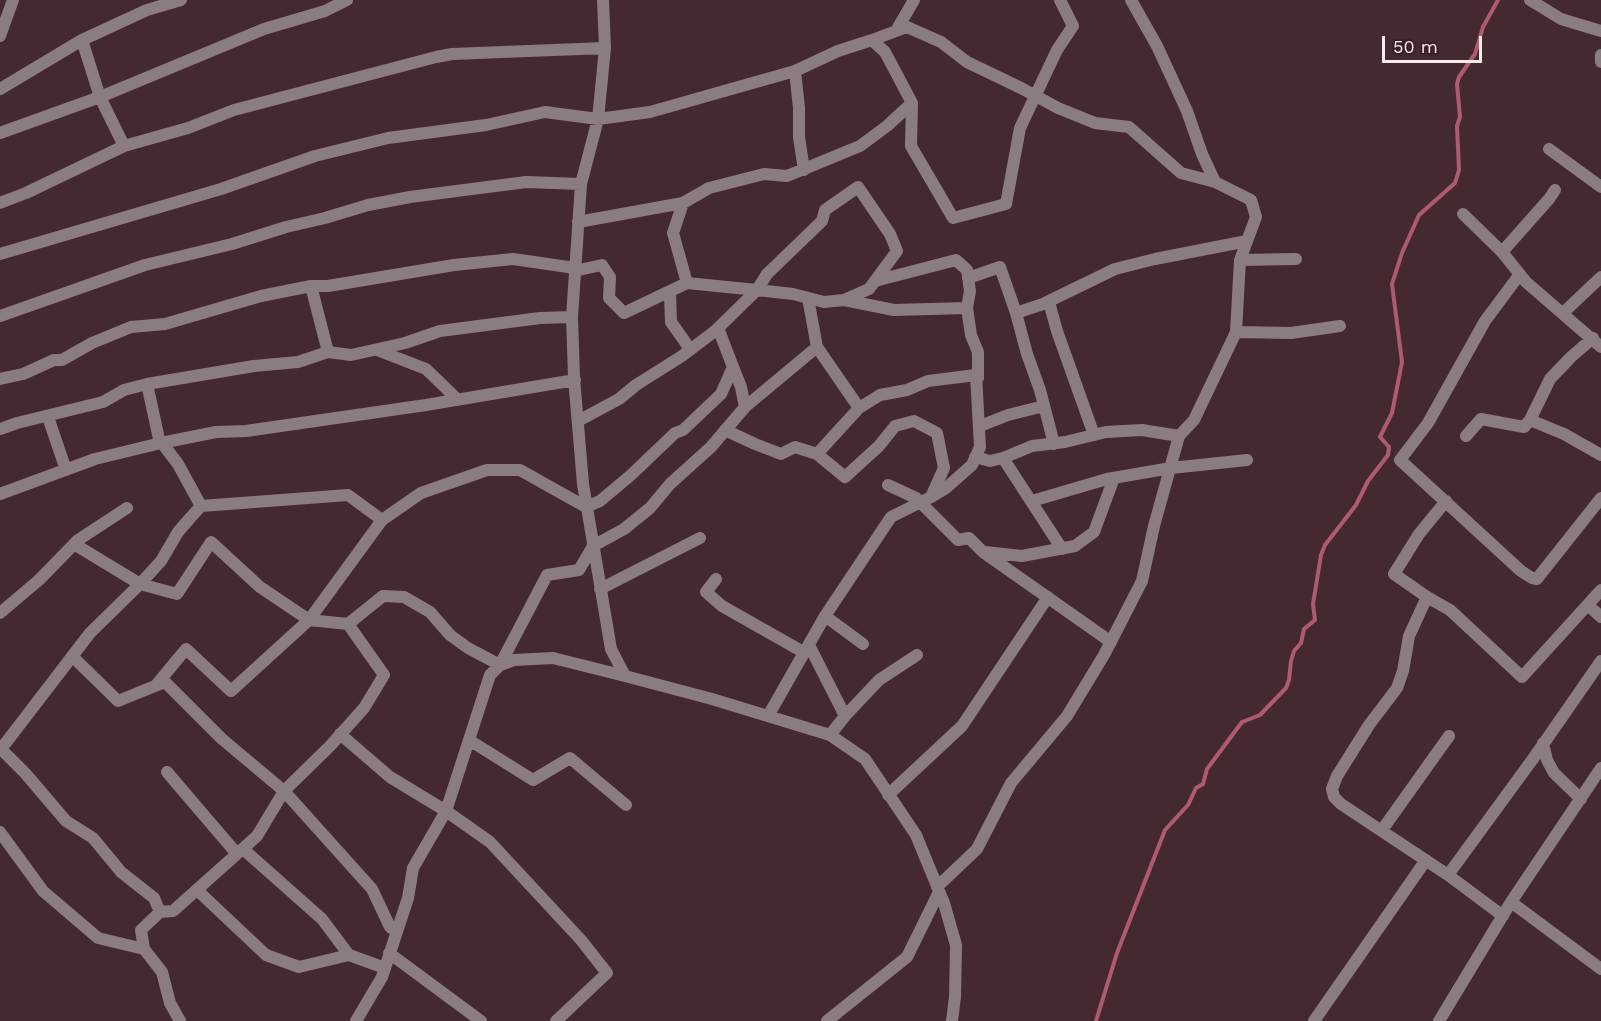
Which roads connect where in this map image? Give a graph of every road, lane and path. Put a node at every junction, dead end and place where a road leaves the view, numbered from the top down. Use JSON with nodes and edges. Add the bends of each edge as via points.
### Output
{"nodes":[{"id":1,"x":13,"y":0,"type":"edge"},
{"id":2,"x":181,"y":0,"type":"edge"},
{"id":3,"x":347,"y":0,"type":"edge"},
{"id":4,"x":603,"y":0,"type":"edge"},
{"id":5,"x":914,"y":0,"type":"edge"},
{"id":6,"x":1060,"y":0,"type":"edge"},
{"id":7,"x":1131,"y":0,"type":"edge"},
{"id":8,"x":1530,"y":0,"type":"edge"},
{"id":9,"x":896,"y":31,"type":"junction"},
{"id":10,"x":1601,"y":31,"type":"edge"},
{"id":11,"x":0,"y":36,"type":"edge"},
{"id":12,"x":81,"y":40,"type":"junction"},
{"id":13,"x":872,"y":40,"type":"junction"},
{"id":14,"x":605,"y":48,"type":"junction"},
{"id":15,"x":1601,"y":55,"type":"edge"},
{"id":16,"x":1601,"y":62,"type":"edge"},
{"id":17,"x":795,"y":71,"type":"junction"},
{"id":18,"x":0,"y":89,"type":"edge"},
{"id":19,"x":1034,"y":95,"type":"junction"},
{"id":20,"x":100,"y":97,"type":"junction"},
{"id":21,"x":912,"y":103,"type":"junction"},
{"id":22,"x":598,"y":119,"type":"junction"},
{"id":23,"x":0,"y":133,"type":"edge"},
{"id":24,"x":124,"y":146,"type":"junction"},
{"id":25,"x":1549,"y":149,"type":"dead end"},
{"id":26,"x":804,"y":170,"type":"junction"},
{"id":27,"x":1215,"y":182,"type":"junction"},
{"id":28,"x":581,"y":184,"type":"junction"},
{"id":29,"x":1601,"y":187,"type":"edge"},
{"id":30,"x":1555,"y":190,"type":"dead end"},
{"id":31,"x":0,"y":203,"type":"edge"},
{"id":32,"x":683,"y":203,"type":"junction"},
{"id":33,"x":1463,"y":214,"type":"dead end"},
{"id":34,"x":578,"y":222,"type":"junction"},
{"id":35,"x":1247,"y":241,"type":"junction"},
{"id":36,"x":1502,"y":252,"type":"junction"},
{"id":37,"x":0,"y":254,"type":"edge"},
{"id":38,"x":1296,"y":259,"type":"dead end"},
{"id":39,"x":1240,"y":260,"type":"junction"},
{"id":40,"x":574,"y":270,"type":"junction"},
{"id":41,"x":1520,"y":274,"type":"junction"},
{"id":42,"x":1601,"y":277,"type":"edge"},
{"id":43,"x":968,"y":278,"type":"junction"},
{"id":44,"x":875,"y":281,"type":"junction"},
{"id":45,"x":687,"y":283,"type":"junction"},
{"id":46,"x":311,"y":286,"type":"junction"},
{"id":47,"x":757,"y":290,"type":"junction"},
{"id":48,"x":670,"y":292,"type":"junction"},
{"id":49,"x":808,"y":298,"type":"junction"},
{"id":50,"x":844,"y":300,"type":"junction"},
{"id":51,"x":1045,"y":303,"type":"junction"},
{"id":52,"x":967,"y":308,"type":"junction"},
{"id":53,"x":1016,"y":313,"type":"junction"},
{"id":54,"x":1563,"y":313,"type":"junction"},
{"id":55,"x":0,"y":316,"type":"edge"},
{"id":56,"x":572,"y":317,"type":"junction"},
{"id":57,"x":1340,"y":326,"type":"dead end"},
{"id":58,"x":718,"y":328,"type":"junction"},
{"id":59,"x":1236,"y":332,"type":"junction"},
{"id":60,"x":1597,"y":342,"type":"edge"},
{"id":61,"x":817,"y":348,"type":"junction"},
{"id":62,"x":690,"y":349,"type":"junction"},
{"id":63,"x":376,"y":350,"type":"junction"},
{"id":64,"x":328,"y":352,"type":"junction"},
{"id":65,"x":733,"y":367,"type":"junction"},
{"id":66,"x":978,"y":378,"type":"junction"},
{"id":67,"x":0,"y":379,"type":"edge"},
{"id":68,"x":575,"y":380,"type":"junction"},
{"id":69,"x":147,"y":384,"type":"junction"},
{"id":70,"x":457,"y":399,"type":"junction"},
{"id":71,"x":1044,"y":406,"type":"junction"},
{"id":72,"x":745,"y":407,"type":"junction"},
{"id":73,"x":859,"y":408,"type":"junction"},
{"id":74,"x":48,"y":417,"type":"junction"},
{"id":75,"x":1530,"y":420,"type":"junction"},
{"id":76,"x":578,"y":421,"type":"junction"},
{"id":77,"x":980,"y":426,"type":"junction"},
{"id":78,"x":0,"y":429,"type":"edge"},
{"id":79,"x":725,"y":430,"type":"junction"},
{"id":80,"x":1094,"y":435,"type":"junction"},
{"id":81,"x":1179,"y":436,"type":"junction"},
{"id":82,"x":1466,"y":436,"type":"dead end"},
{"id":83,"x":161,"y":443,"type":"junction"},
{"id":84,"x":1054,"y":444,"type":"junction"},
{"id":85,"x":817,"y":454,"type":"junction"},
{"id":86,"x":1601,"y":455,"type":"edge"},
{"id":87,"x":975,"y":457,"type":"junction"},
{"id":88,"x":1003,"y":458,"type":"junction"},
{"id":89,"x":1247,"y":460,"type":"dead end"},
{"id":90,"x":1171,"y":468,"type":"junction"},
{"id":91,"x":66,"y":470,"type":"junction"},
{"id":92,"x":1114,"y":478,"type":"junction"},
{"id":93,"x":888,"y":485,"type":"dead end"},
{"id":94,"x":0,"y":494,"type":"edge"},
{"id":95,"x":1601,"y":498,"type":"edge"},
{"id":96,"x":925,"y":499,"type":"junction"},
{"id":97,"x":1032,"y":501,"type":"junction"},
{"id":98,"x":1446,"y":501,"type":"junction"},
{"id":99,"x":201,"y":506,"type":"junction"},
{"id":100,"x":586,"y":507,"type":"junction"},
{"id":101,"x":127,"y":508,"type":"dead end"},
{"id":102,"x":381,"y":520,"type":"junction"},
{"id":103,"x":700,"y":538,"type":"dead end"},
{"id":104,"x":74,"y":544,"type":"junction"},
{"id":105,"x":593,"y":546,"type":"junction"},
{"id":106,"x":1062,"y":549,"type":"junction"},
{"id":107,"x":983,"y":552,"type":"junction"},
{"id":108,"x":716,"y":579,"type":"dead end"},
{"id":109,"x":140,"y":584,"type":"junction"},
{"id":110,"x":600,"y":589,"type":"junction"},
{"id":111,"x":1601,"y":590,"type":"edge"},
{"id":112,"x":1048,"y":597,"type":"junction"},
{"id":113,"x":1427,"y":597,"type":"junction"},
{"id":114,"x":1589,"y":606,"type":"junction"},
{"id":115,"x":0,"y":613,"type":"edge"},
{"id":116,"x":825,"y":616,"type":"junction"},
{"id":117,"x":1601,"y":617,"type":"edge"},
{"id":118,"x":309,"y":620,"type":"junction"},
{"id":119,"x":348,"y":624,"type":"junction"},
{"id":120,"x":1111,"y":642,"type":"junction"},
{"id":121,"x":863,"y":644,"type":"dead end"},
{"id":122,"x":807,"y":649,"type":"junction"},
{"id":123,"x":917,"y":655,"type":"dead end"},
{"id":124,"x":72,"y":656,"type":"junction"},
{"id":125,"x":1601,"y":662,"type":"edge"},
{"id":126,"x":500,"y":665,"type":"junction"},
{"id":127,"x":625,"y":676,"type":"junction"},
{"id":128,"x":157,"y":685,"type":"junction"},
{"id":129,"x":768,"y":716,"type":"junction"},
{"id":130,"x":845,"y":716,"type":"junction"},
{"id":131,"x":340,"y":734,"type":"junction"},
{"id":132,"x":830,"y":735,"type":"junction"},
{"id":133,"x":1449,"y":736,"type":"dead end"},
{"id":134,"x":469,"y":740,"type":"junction"},
{"id":135,"x":1543,"y":743,"type":"junction"},
{"id":136,"x":1,"y":750,"type":"edge"},
{"id":137,"x":1601,"y":768,"type":"edge"},
{"id":138,"x":167,"y":772,"type":"dead end"},
{"id":139,"x":284,"y":791,"type":"junction"},
{"id":140,"x":888,"y":795,"type":"junction"},
{"id":141,"x":1581,"y":799,"type":"junction"},
{"id":142,"x":626,"y":805,"type":"dead end"},
{"id":143,"x":446,"y":811,"type":"junction"},
{"id":144,"x":1382,"y":830,"type":"junction"},
{"id":145,"x":0,"y":832,"type":"edge"},
{"id":146,"x":240,"y":851,"type":"junction"},
{"id":147,"x":1426,"y":860,"type":"junction"},
{"id":148,"x":1448,"y":875,"type":"junction"},
{"id":149,"x":938,"y":889,"type":"junction"},
{"id":150,"x":196,"y":890,"type":"junction"},
{"id":151,"x":1511,"y":902,"type":"junction"},
{"id":152,"x":159,"y":912,"type":"junction"},
{"id":153,"x":1503,"y":916,"type":"junction"},
{"id":154,"x":396,"y":931,"type":"junction"},
{"id":155,"x":144,"y":949,"type":"junction"},
{"id":156,"x":389,"y":953,"type":"junction"},
{"id":157,"x":349,"y":955,"type":"junction"},
{"id":158,"x":385,"y":968,"type":"junction"},
{"id":159,"x":1601,"y":969,"type":"edge"},
{"id":160,"x":180,"y":1021,"type":"edge"},
{"id":161,"x":356,"y":1021,"type":"edge"},
{"id":162,"x":481,"y":1021,"type":"edge"},
{"id":163,"x":556,"y":1021,"type":"edge"},
{"id":164,"x":826,"y":1021,"type":"edge"},
{"id":165,"x":952,"y":1021,"type":"edge"},
{"id":166,"x":1314,"y":1021,"type":"edge"},
{"id":167,"x":1439,"y":1021,"type":"edge"}],
"edges":[{"from":1,"to":11,"type":"street"},
{"from":2,"to":12,"type":"street","via":[[147,10]]},
{"from":3,"to":20,"type":"street","via":[[325,11],[264,29]]},
{"from":4,"to":14,"type":"street"},
{"from":5,"to":9,"type":"street"},
{"from":6,"to":19,"type":"street","via":[[1073,26]]},
{"from":7,"to":27,"type":"street","via":[[1157,46]]},
{"from":8,"to":10,"type":"street","via":[[1561,19]]},
{"from":9,"to":13,"type":"street"},
{"from":9,"to":19,"type":"street","via":[[907,27],[940,42],[967,63]]},
{"from":12,"to":18,"type":"street"},
{"from":12,"to":20,"type":"street"},
{"from":13,"to":17,"type":"street"},
{"from":13,"to":21,"type":"street","via":[[885,52]]},
{"from":14,"to":22,"type":"street"},
{"from":14,"to":24,"type":"street","via":[[436,57],[234,110]]},
{"from":15,"to":16,"type":"street"},
{"from":17,"to":22,"type":"street","via":[[650,112]]},
{"from":17,"to":26,"type":"street"},
{"from":19,"to":21,"type":"street","via":[[1020,128],[1006,204],[953,218],[911,146]]},
{"from":19,"to":27,"type":"street","via":[[1095,123],[1129,127],[1181,173]]},
{"from":20,"to":23,"type":"street"},
{"from":20,"to":24,"type":"street"},
{"from":21,"to":26,"type":"street","via":[[860,146]]},
{"from":22,"to":28,"type":"street"},
{"from":22,"to":37,"type":"street","via":[[545,112],[486,125],[388,138],[315,156],[221,189]]},
{"from":24,"to":31,"type":"street"},
{"from":25,"to":29,"type":"street"},
{"from":26,"to":32,"type":"street","via":[[787,176],[764,174],[737,180],[710,188]]},
{"from":27,"to":35,"type":"street","via":[[1251,200],[1256,217]]},
{"from":28,"to":34,"type":"street"},
{"from":28,"to":55,"type":"street","via":[[526,182],[368,205],[145,265]]},
{"from":30,"to":36,"type":"street"},
{"from":32,"to":34,"type":"street"},
{"from":32,"to":45,"type":"street","via":[[673,233]]},
{"from":33,"to":36,"type":"street"},
{"from":34,"to":40,"type":"street"},
{"from":35,"to":39,"type":"street"},
{"from":35,"to":51,"type":"street","via":[[1115,269]]},
{"from":36,"to":41,"type":"street"},
{"from":38,"to":39,"type":"street"},
{"from":39,"to":59,"type":"street"},
{"from":40,"to":46,"type":"street","via":[[513,259]]},
{"from":40,"to":48,"type":"street","via":[[602,265],[610,277],[609,298],[624,313]]},
{"from":40,"to":56,"type":"street"},
{"from":41,"to":54,"type":"street"},
{"from":41,"to":98,"type":"street","via":[[1485,321],[1428,423],[1401,460]]},
{"from":42,"to":54,"type":"street"},
{"from":43,"to":44,"type":"street","via":[[967,270],[956,261]]},
{"from":43,"to":52,"type":"street"},
{"from":43,"to":53,"type":"street","via":[[1000,267]]},
{"from":44,"to":47,"type":"street","via":[[897,251],[858,186],[825,210],[822,221],[774,267]]},
{"from":44,"to":50,"type":"street","via":[[869,289]]},
{"from":45,"to":47,"type":"street"},
{"from":45,"to":48,"type":"street"},
{"from":46,"to":64,"type":"street"},
{"from":46,"to":67,"type":"street","via":[[239,301],[165,324],[130,327],[62,360]]},
{"from":47,"to":49,"type":"street"},
{"from":47,"to":58,"type":"street"},
{"from":48,"to":62,"type":"street","via":[[671,322]]},
{"from":49,"to":50,"type":"street","via":[[824,302]]},
{"from":49,"to":61,"type":"street"},
{"from":50,"to":52,"type":"street","via":[[894,310]]},
{"from":51,"to":53,"type":"street"},
{"from":51,"to":80,"type":"street","via":[[1049,302]]},
{"from":52,"to":66,"type":"street","via":[[978,352]]},
{"from":53,"to":71,"type":"street"},
{"from":54,"to":60,"type":"street"},
{"from":56,"to":63,"type":"street","via":[[440,331]]},
{"from":56,"to":68,"type":"street"},
{"from":57,"to":59,"type":"street","via":[[1291,333]]},
{"from":58,"to":62,"type":"street"},
{"from":58,"to":65,"type":"street"},
{"from":59,"to":81,"type":"street","via":[[1194,420]]},
{"from":60,"to":75,"type":"street","via":[[1571,357],[1551,379]]},
{"from":61,"to":72,"type":"street"},
{"from":61,"to":73,"type":"street"},
{"from":62,"to":76,"type":"street","via":[[619,399]]},
{"from":63,"to":64,"type":"street","via":[[351,355]]},
{"from":63,"to":70,"type":"street","via":[[426,369]]},
{"from":64,"to":69,"type":"street","via":[[298,362]]},
{"from":65,"to":72,"type":"street"},
{"from":65,"to":100,"type":"street","via":[[721,394],[600,501]]},
{"from":66,"to":73,"type":"street","via":[[976,375],[928,381],[880,395]]},
{"from":66,"to":77,"type":"street"},
{"from":68,"to":70,"type":"street"},
{"from":68,"to":76,"type":"street"},
{"from":69,"to":74,"type":"street","via":[[124,390],[103,402]]},
{"from":69,"to":83,"type":"street"},
{"from":70,"to":83,"type":"street"},
{"from":71,"to":77,"type":"street"},
{"from":71,"to":84,"type":"street"},
{"from":72,"to":79,"type":"street"},
{"from":73,"to":85,"type":"street"},
{"from":74,"to":78,"type":"street"},
{"from":74,"to":91,"type":"street"},
{"from":75,"to":82,"type":"street","via":[[1524,427],[1481,419]]},
{"from":75,"to":86,"type":"street"},
{"from":76,"to":100,"type":"street"},
{"from":77,"to":87,"type":"street","via":[[980,447]]},
{"from":79,"to":85,"type":"street","via":[[781,454],[795,447]]},
{"from":79,"to":105,"type":"street","via":[[650,508],[624,529]]},
{"from":80,"to":81,"type":"street","via":[[1142,430]]},
{"from":80,"to":84,"type":"street"},
{"from":81,"to":90,"type":"street"},
{"from":83,"to":91,"type":"street"},
{"from":83,"to":99,"type":"street","via":[[178,464]]},
{"from":84,"to":88,"type":"street"},
{"from":85,"to":96,"type":"street","via":[[845,477],[895,426],[914,422],[937,434],[944,468]]},
{"from":87,"to":88,"type":"street"},
{"from":87,"to":96,"type":"street","via":[[972,465],[946,488]]},
{"from":88,"to":97,"type":"street"},
{"from":89,"to":90,"type":"street"},
{"from":90,"to":92,"type":"street"},
{"from":90,"to":120,"type":"street","via":[[1142,581]]},
{"from":91,"to":94,"type":"street"},
{"from":92,"to":97,"type":"street"},
{"from":92,"to":106,"type":"street","via":[[1094,532],[1075,546]]},
{"from":93,"to":96,"type":"street"},
{"from":95,"to":98,"type":"street","via":[[1537,579],[1521,571]]},
{"from":96,"to":107,"type":"street","via":[[958,540],[969,538]]},
{"from":96,"to":116,"type":"street","via":[[891,517]]},
{"from":97,"to":106,"type":"street"},
{"from":98,"to":113,"type":"street","via":[[1394,574]]},
{"from":99,"to":102,"type":"street","via":[[348,495]]},
{"from":99,"to":109,"type":"street"},
{"from":100,"to":102,"type":"street","via":[[520,470],[487,470],[421,493]]},
{"from":100,"to":105,"type":"street"},
{"from":101,"to":104,"type":"street"},
{"from":102,"to":118,"type":"street"},
{"from":103,"to":110,"type":"street"},
{"from":104,"to":109,"type":"street"},
{"from":104,"to":115,"type":"street","via":[[27,592]]},
{"from":105,"to":110,"type":"street"},
{"from":105,"to":126,"type":"street","via":[[579,570],[547,575]]},
{"from":106,"to":107,"type":"street","via":[[1022,556]]},
{"from":107,"to":112,"type":"street"},
{"from":108,"to":122,"type":"street","via":[[706,592],[722,606]]},
{"from":109,"to":118,"type":"street","via":[[177,594],[212,542],[260,586]]},
{"from":109,"to":124,"type":"street"},
{"from":110,"to":127,"type":"street","via":[[611,649]]},
{"from":111,"to":114,"type":"street"},
{"from":112,"to":120,"type":"street"},
{"from":112,"to":140,"type":"street","via":[[962,726]]},
{"from":113,"to":114,"type":"street","via":[[1450,610],[1522,677]]},
{"from":113,"to":144,"type":"street","via":[[1409,636],[1397,688],[1369,725],[1332,789],[1341,804]]},
{"from":114,"to":117,"type":"street"},
{"from":116,"to":121,"type":"street"},
{"from":116,"to":122,"type":"street"},
{"from":118,"to":119,"type":"street"},
{"from":118,"to":128,"type":"street","via":[[231,691],[186,649]]},
{"from":119,"to":126,"type":"street","via":[[383,596],[404,597],[430,612],[468,648]]},
{"from":119,"to":131,"type":"street","via":[[384,675],[364,708]]},
{"from":120,"to":149,"type":"street","via":[[1067,716],[1011,783],[977,849]]},
{"from":122,"to":129,"type":"street"},
{"from":122,"to":130,"type":"street"},
{"from":123,"to":130,"type":"street","via":[[879,680]]},
{"from":124,"to":128,"type":"street","via":[[118,701]]},
{"from":124,"to":136,"type":"street"},
{"from":125,"to":135,"type":"street"},
{"from":126,"to":127,"type":"street","via":[[514,660],[554,658]]},
{"from":126,"to":134,"type":"street","via":[[490,675]]},
{"from":127,"to":129,"type":"street"},
{"from":128,"to":139,"type":"street","via":[[165,682],[222,739]]},
{"from":129,"to":132,"type":"street"},
{"from":130,"to":132,"type":"street"},
{"from":131,"to":139,"type":"street"},
{"from":131,"to":143,"type":"street","via":[[390,777]]},
{"from":132,"to":140,"type":"street","via":[[865,759]]},
{"from":133,"to":144,"type":"street"},
{"from":134,"to":142,"type":"street","via":[[533,780],[570,758]]},
{"from":134,"to":143,"type":"street"},
{"from":135,"to":141,"type":"street","via":[[1554,773]]},
{"from":135,"to":148,"type":"street"},
{"from":136,"to":152,"type":"street","via":[[66,821],[93,838],[121,872],[154,898]]},
{"from":137,"to":141,"type":"street"},
{"from":138,"to":146,"type":"street"},
{"from":139,"to":146,"type":"street","via":[[257,836]]},
{"from":139,"to":154,"type":"street","via":[[372,889],[390,927]]},
{"from":140,"to":149,"type":"street","via":[[916,835]]},
{"from":141,"to":151,"type":"street"},
{"from":143,"to":154,"type":"street","via":[[413,868]]},
{"from":143,"to":163,"type":"street","via":[[490,842],[607,973]]},
{"from":144,"to":147,"type":"street"},
{"from":145,"to":155,"type":"street","via":[[43,891],[98,938]]},
{"from":146,"to":150,"type":"street"},
{"from":146,"to":157,"type":"street","via":[[322,919]]},
{"from":147,"to":148,"type":"street"},
{"from":147,"to":166,"type":"street"},
{"from":148,"to":153,"type":"street"},
{"from":149,"to":164,"type":"street","via":[[907,957]]},
{"from":149,"to":165,"type":"street","via":[[956,945]]},
{"from":150,"to":152,"type":"street","via":[[173,912]]},
{"from":150,"to":157,"type":"street","via":[[266,955],[299,967]]},
{"from":151,"to":153,"type":"street"},
{"from":151,"to":159,"type":"street"},
{"from":152,"to":155,"type":"street","via":[[141,930]]},
{"from":153,"to":167,"type":"street"},
{"from":154,"to":156,"type":"street"},
{"from":155,"to":160,"type":"street","via":[[162,972],[170,1003]]},
{"from":156,"to":158,"type":"street"},
{"from":156,"to":162,"type":"street"},
{"from":157,"to":158,"type":"street"},
{"from":158,"to":161,"type":"street"}]}
